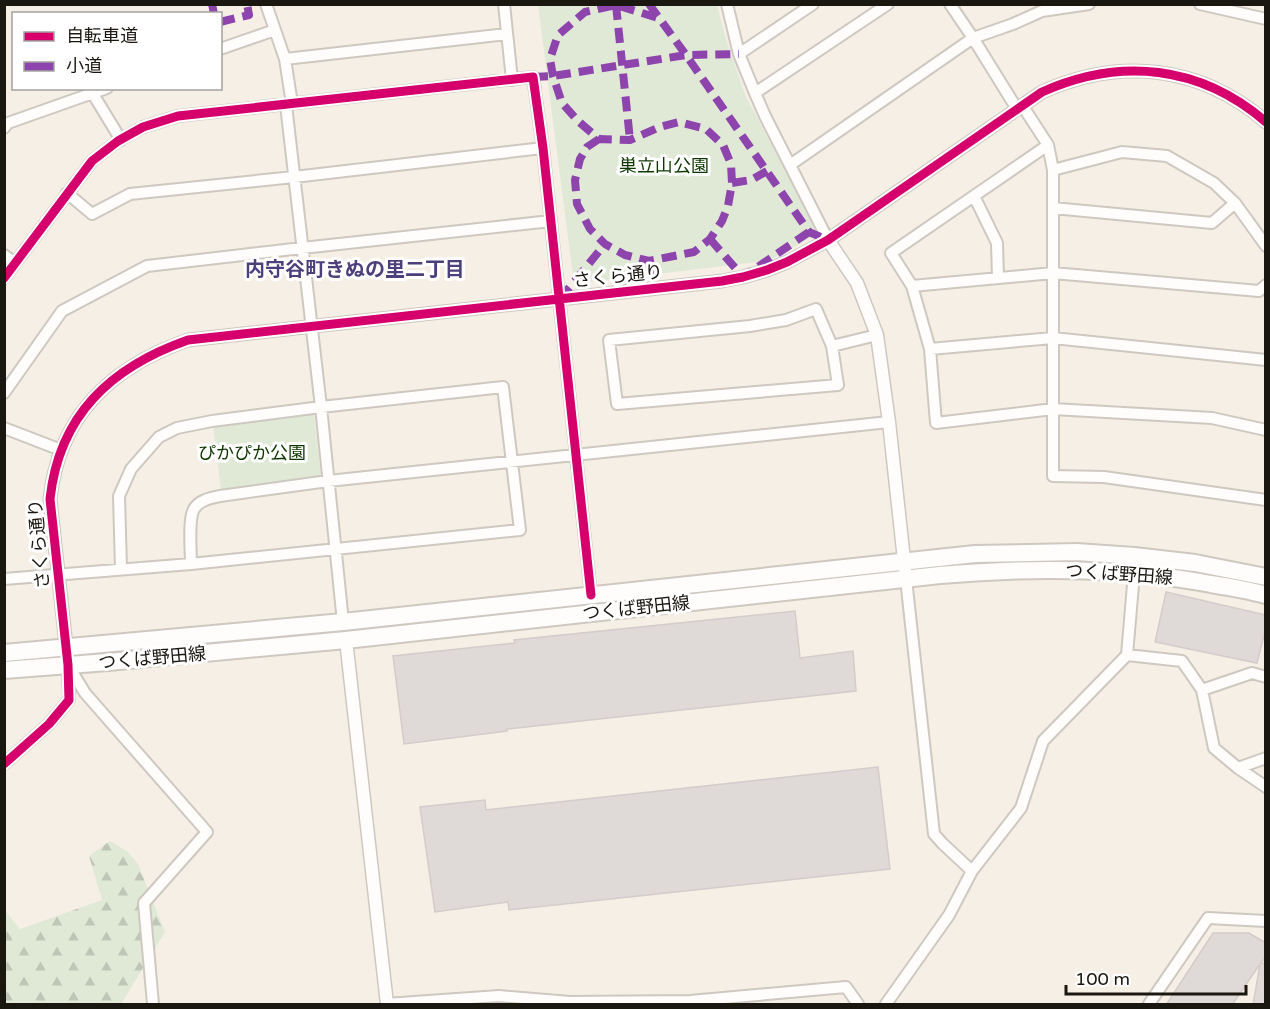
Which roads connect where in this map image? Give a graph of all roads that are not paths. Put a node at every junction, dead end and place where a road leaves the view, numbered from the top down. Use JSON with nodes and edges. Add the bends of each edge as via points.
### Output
{"nodes":[{"id":1,"x":266,"y":4,"type":"edge"},
{"id":2,"x":504,"y":4,"type":"edge"},
{"id":3,"x":727,"y":4,"type":"edge"},
{"id":4,"x":813,"y":4,"type":"edge"},
{"id":5,"x":888,"y":4,"type":"edge"},
{"id":6,"x":950,"y":4,"type":"edge"},
{"id":7,"x":1089,"y":4,"type":"edge"},
{"id":8,"x":1200,"y":4,"type":"edge"},
{"id":9,"x":1266,"y":19,"type":"edge"},
{"id":10,"x":275,"y":30,"type":"junction"},
{"id":11,"x":507,"y":34,"type":"junction"},
{"id":12,"x":973,"y":38,"type":"junction"},
{"id":13,"x":222,"y":48,"type":"edge"},
{"id":14,"x":739,"y":54,"type":"junction"},
{"id":15,"x":285,"y":59,"type":"junction"},
{"id":16,"x":512,"y":80,"type":"junction"},
{"id":17,"x":102,"y":90,"type":"edge"},
{"id":18,"x":755,"y":93,"type":"junction"},
{"id":19,"x":93,"y":94,"type":"junction"},
{"id":20,"x":289,"y":105,"type":"junction"},
{"id":21,"x":1020,"y":107,"type":"junction"},
{"id":22,"x":1266,"y":122,"type":"edge"},
{"id":23,"x":4,"y":128,"type":"edge"},
{"id":24,"x":121,"y":140,"type":"junction"},
{"id":25,"x":1048,"y":145,"type":"junction"},
{"id":26,"x":543,"y":148,"type":"junction"},
{"id":27,"x":790,"y":165,"type":"junction"},
{"id":28,"x":1053,"y":170,"type":"junction"},
{"id":29,"x":294,"y":177,"type":"junction"},
{"id":30,"x":67,"y":193,"type":"junction"},
{"id":31,"x":974,"y":196,"type":"junction"},
{"id":32,"x":1235,"y":203,"type":"junction"},
{"id":33,"x":1053,"y":208,"type":"junction"},
{"id":34,"x":551,"y":221,"type":"junction"},
{"id":35,"x":828,"y":240,"type":"junction"},
{"id":36,"x":1266,"y":246,"type":"edge"},
{"id":37,"x":302,"y":248,"type":"junction"},
{"id":38,"x":4,"y":255,"type":"edge"},
{"id":39,"x":15,"y":263,"type":"junction"},
{"id":40,"x":1053,"y":273,"type":"junction"},
{"id":41,"x":4,"y":278,"type":"edge"},
{"id":42,"x":998,"y":278,"type":"junction"},
{"id":43,"x":1266,"y":285,"type":"edge"},
{"id":44,"x":912,"y":286,"type":"junction"},
{"id":45,"x":560,"y":299,"type":"junction"},
{"id":46,"x":312,"y":326,"type":"junction"},
{"id":47,"x":877,"y":335,"type":"junction"},
{"id":48,"x":1053,"y":338,"type":"junction"},
{"id":49,"x":832,"y":346,"type":"junction"},
{"id":50,"x":930,"y":349,"type":"junction"},
{"id":51,"x":1266,"y":360,"type":"edge"},
{"id":52,"x":4,"y":393,"type":"edge"},
{"id":53,"x":321,"y":407,"type":"junction"},
{"id":54,"x":1053,"y":409,"type":"junction"},
{"id":55,"x":889,"y":422,"type":"junction"},
{"id":56,"x":4,"y":428,"type":"edge"},
{"id":57,"x":1266,"y":430,"type":"edge"},
{"id":58,"x":61,"y":450,"type":"junction"},
{"id":59,"x":577,"y":455,"type":"junction"},
{"id":60,"x":513,"y":461,"type":"junction"},
{"id":61,"x":328,"y":482,"type":"junction"},
{"id":62,"x":1266,"y":500,"type":"edge"},
{"id":63,"x":335,"y":549,"type":"junction"},
{"id":64,"x":904,"y":561,"type":"junction"},
{"id":65,"x":191,"y":564,"type":"junction"},
{"id":66,"x":121,"y":569,"type":"junction"},
{"id":67,"x":1134,"y":573,"type":"junction"},
{"id":68,"x":58,"y":574,"type":"junction"},
{"id":69,"x":1266,"y":577,"type":"edge"},
{"id":70,"x":4,"y":579,"type":"edge"},
{"id":71,"x":906,"y":579,"type":"junction"},
{"id":72,"x":1266,"y":595,"type":"edge"},
{"id":73,"x":591,"y":596,"type":"junction"},
{"id":74,"x":343,"y":622,"type":"junction"},
{"id":75,"x":346,"y":640,"type":"junction"},
{"id":76,"x":66,"y":647,"type":"junction"},
{"id":77,"x":4,"y":653,"type":"edge"},
{"id":78,"x":1126,"y":655,"type":"junction"},
{"id":79,"x":68,"y":665,"type":"junction"},
{"id":80,"x":4,"y":670,"type":"edge"},
{"id":81,"x":1266,"y":677,"type":"edge"},
{"id":82,"x":1202,"y":690,"type":"junction"},
{"id":83,"x":1266,"y":758,"type":"edge"},
{"id":84,"x":4,"y":764,"type":"edge"},
{"id":85,"x":1238,"y":768,"type":"junction"},
{"id":86,"x":1266,"y":787,"type":"edge"},
{"id":87,"x":972,"y":871,"type":"junction"},
{"id":88,"x":1266,"y":921,"type":"edge"},
{"id":89,"x":387,"y":1004,"type":"edge"},
{"id":90,"x":153,"y":1005,"type":"edge"},
{"id":91,"x":858,"y":1005,"type":"edge"},
{"id":92,"x":886,"y":1005,"type":"edge"},
{"id":93,"x":1149,"y":1005,"type":"edge"}],
"edges":[{"from":1,"to":10,"type":"street"},
{"from":2,"to":11,"type":"street"},
{"from":3,"to":14,"type":"street"},
{"from":4,"to":14,"type":"street"},
{"from":5,"to":18,"type":"street"},
{"from":6,"to":12,"type":"street"},
{"from":7,"to":12,"type":"street","via":[[1042,11]]},
{"from":8,"to":9,"type":"street"},
{"from":10,"to":13,"type":"street"},
{"from":10,"to":15,"type":"street"},
{"from":11,"to":15,"type":"street"},
{"from":11,"to":16,"type":"street"},
{"from":12,"to":21,"type":"street"},
{"from":12,"to":27,"type":"street"},
{"from":14,"to":18,"type":"street"},
{"from":15,"to":20,"type":"street"},
{"from":16,"to":20,"type":"street"},
{"from":16,"to":26,"type":"street","via":[[533,77]]},
{"from":17,"to":19,"type":"street"},
{"from":18,"to":27,"type":"street"},
{"from":19,"to":23,"type":"street","via":[[8,123]]},
{"from":19,"to":24,"type":"street"},
{"from":20,"to":24,"type":"street","via":[[178,116],[143,127]]},
{"from":20,"to":29,"type":"street"},
{"from":21,"to":22,"type":"street","name":"さくら通り","via":[[1042,92],[1075,79],[1110,72],[1148,71],[1169,73],[1215,88]]},
{"from":21,"to":25,"type":"street"},
{"from":21,"to":35,"type":"street","name":"さくら通り"},
{"from":24,"to":30,"type":"street","via":[[92,161]]},
{"from":25,"to":28,"type":"street"},
{"from":25,"to":31,"type":"street"},
{"from":26,"to":29,"type":"street"},
{"from":26,"to":34,"type":"street"},
{"from":27,"to":35,"type":"street"},
{"from":28,"to":32,"type":"street","via":[[1122,152],[1167,156],[1214,183]]},
{"from":28,"to":33,"type":"street"},
{"from":29,"to":30,"type":"street","via":[[130,194],[92,214]]},
{"from":29,"to":37,"type":"street"},
{"from":30,"to":39,"type":"street"},
{"from":31,"to":42,"type":"street","via":[[997,243]]},
{"from":31,"to":44,"type":"street","via":[[891,254]]},
{"from":32,"to":33,"type":"street","via":[[1212,222]]},
{"from":32,"to":36,"type":"street"},
{"from":33,"to":40,"type":"street"},
{"from":34,"to":37,"type":"street"},
{"from":34,"to":45,"type":"street"},
{"from":35,"to":45,"type":"street","name":"さくら通り","via":[[787,262],[743,277]]},
{"from":35,"to":47,"type":"street","via":[[857,283]]},
{"from":37,"to":46,"type":"street"},
{"from":37,"to":52,"type":"street","via":[[147,266],[62,311]]},
{"from":38,"to":39,"type":"street"},
{"from":39,"to":41,"type":"street"},
{"from":40,"to":42,"type":"street"},
{"from":40,"to":43,"type":"street","via":[[1259,291]]},
{"from":40,"to":48,"type":"street"},
{"from":42,"to":44,"type":"street"},
{"from":44,"to":50,"type":"street"},
{"from":45,"to":46,"type":"street","name":"さくら通り"},
{"from":45,"to":59,"type":"street"},
{"from":46,"to":53,"type":"street"},
{"from":46,"to":58,"type":"street","name":"さくら通り","via":[[188,340],[164,348],[113,378],[91,400]]},
{"from":47,"to":49,"type":"street"},
{"from":47,"to":55,"type":"street"},
{"from":48,"to":50,"type":"street"},
{"from":48,"to":51,"type":"street"},
{"from":48,"to":54,"type":"street"},
{"from":49,"to":49,"type":"street","via":[[838,385],[617,404],[609,340],[750,326],[786,320],[816,309]]},
{"from":50,"to":54,"type":"street","via":[[936,423]]},
{"from":53,"to":60,"type":"street","via":[[503,387]]},
{"from":53,"to":61,"type":"street"},
{"from":53,"to":66,"type":"street","via":[[177,428],[159,437],[131,470],[119,496]]},
{"from":54,"to":57,"type":"street","via":[[1212,417]]},
{"from":54,"to":62,"type":"street","via":[[1053,476],[1104,477]]},
{"from":55,"to":59,"type":"street"},
{"from":55,"to":64,"type":"street"},
{"from":56,"to":58,"type":"street"},
{"from":58,"to":68,"type":"street","name":"さくら通り","via":[[50,499]]},
{"from":59,"to":60,"type":"street"},
{"from":59,"to":73,"type":"street"},
{"from":60,"to":61,"type":"street"},
{"from":60,"to":63,"type":"street","via":[[520,530]]},
{"from":61,"to":63,"type":"street"},
{"from":61,"to":65,"type":"street","via":[[204,500],[194,509],[190,528]]},
{"from":63,"to":65,"type":"street"},
{"from":63,"to":74,"type":"street"},
{"from":64,"to":69,"type":"main road","name":"つくば野田線","via":[[975,554],[1077,552],[1195,564]]},
{"from":64,"to":71,"type":"street"},
{"from":64,"to":73,"type":"main road","name":"つくば野田線"},
{"from":65,"to":66,"type":"street"},
{"from":66,"to":68,"type":"street"},
{"from":67,"to":71,"type":"main road","name":"つくば野田線","via":[[993,570]]},
{"from":67,"to":72,"type":"main road","name":"つくば野田線"},
{"from":67,"to":78,"type":"street"},
{"from":68,"to":70,"type":"street"},
{"from":68,"to":76,"type":"street","name":"さくら通り"},
{"from":71,"to":75,"type":"main road","name":"つくば野田線"},
{"from":71,"to":87,"type":"street","via":[[934,834]]},
{"from":73,"to":74,"type":"main road","name":"つくば野田線"},
{"from":74,"to":76,"type":"main road","name":"つくば野田線"},
{"from":75,"to":79,"type":"main road","name":"つくば野田線"},
{"from":75,"to":89,"type":"street"},
{"from":76,"to":77,"type":"main road","name":"つくば野田線"},
{"from":76,"to":79,"type":"street","name":"さくら通り"},
{"from":78,"to":82,"type":"street","via":[[1182,661]]},
{"from":78,"to":87,"type":"street","via":[[1043,741],[1021,808]]},
{"from":79,"to":80,"type":"main road","name":"つくば野田線"},
{"from":79,"to":84,"type":"street","via":[[69,700],[49,724]]},
{"from":79,"to":90,"type":"street","via":[[85,693],[207,832],[144,903]]},
{"from":81,"to":82,"type":"street","via":[[1252,673]]},
{"from":82,"to":85,"type":"street","via":[[1214,748]]},
{"from":83,"to":85,"type":"street"},
{"from":85,"to":86,"type":"street"},
{"from":87,"to":92,"type":"street","via":[[949,915]]},
{"from":88,"to":93,"type":"street","via":[[1208,918]]},
{"from":89,"to":91,"type":"street","via":[[499,996],[570,1002],[690,1001],[846,987]]}]}
